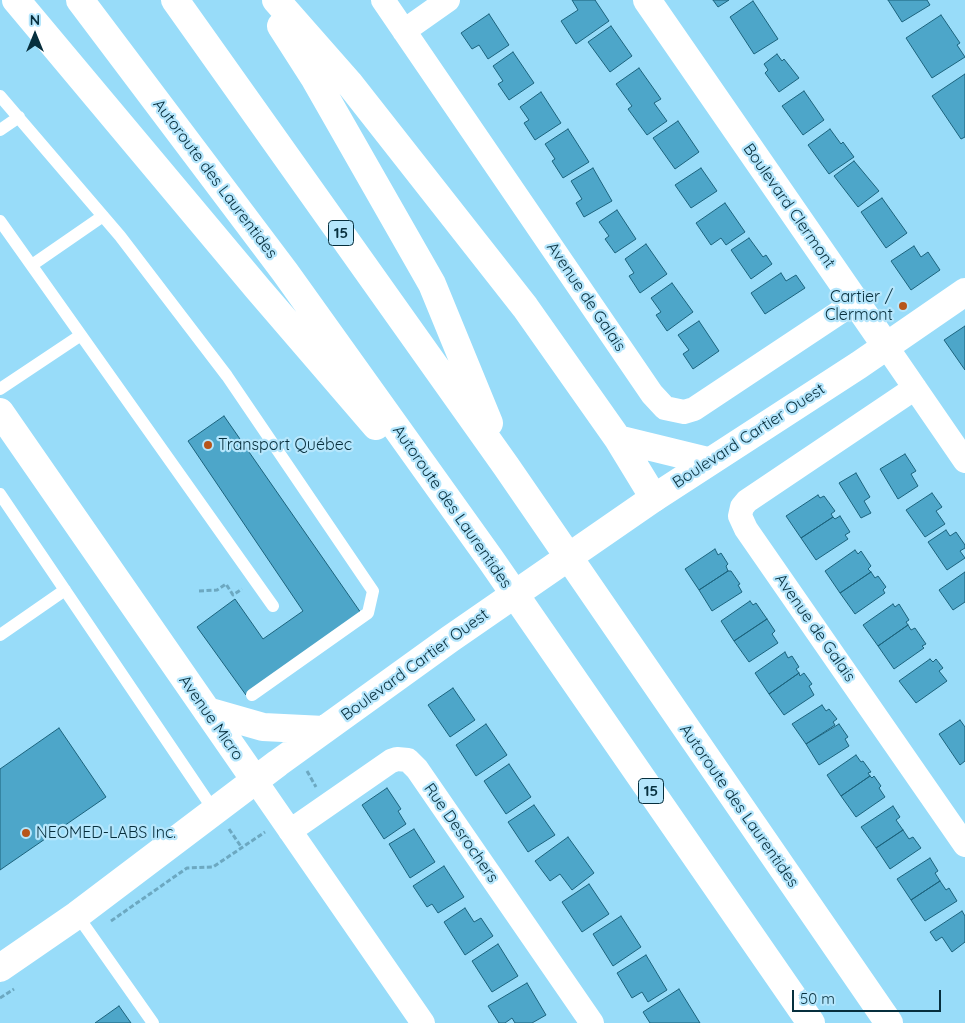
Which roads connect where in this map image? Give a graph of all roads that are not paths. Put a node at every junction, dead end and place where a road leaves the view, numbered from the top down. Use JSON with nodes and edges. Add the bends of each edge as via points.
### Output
{"nodes":[{"id":1,"x":9,"y":0,"type":"edge"},
{"id":2,"x":16,"y":0,"type":"edge"},
{"id":3,"x":80,"y":0,"type":"edge"},
{"id":4,"x":174,"y":0,"type":"edge"},
{"id":5,"x":265,"y":0,"type":"edge"},
{"id":6,"x":276,"y":0,"type":"edge"},
{"id":7,"x":383,"y":0,"type":"edge"},
{"id":8,"x":448,"y":0,"type":"edge"},
{"id":9,"x":648,"y":0,"type":"edge"},
{"id":10,"x":404,"y":31,"type":"junction"},
{"id":11,"x":46,"y":36,"type":"junction"},
{"id":12,"x":0,"y":96,"type":"edge"},
{"id":13,"x":19,"y":118,"type":"junction"},
{"id":14,"x":0,"y":130,"type":"edge"},
{"id":15,"x":103,"y":216,"type":"junction"},
{"id":16,"x":0,"y":221,"type":"edge"},
{"id":17,"x":32,"y":265,"type":"junction"},
{"id":18,"x":965,"y":292,"type":"edge"},
{"id":19,"x":855,"y":302,"type":"junction"},
{"id":20,"x":81,"y":335,"type":"junction"},
{"id":21,"x":886,"y":346,"type":"junction"},
{"id":22,"x":915,"y":388,"type":"junction"},
{"id":23,"x":0,"y":389,"type":"edge"},
{"id":24,"x":0,"y":412,"type":"edge"},
{"id":25,"x":618,"y":439,"type":"junction"},
{"id":26,"x":708,"y":461,"type":"junction"},
{"id":27,"x":965,"y":462,"type":"edge"},
{"id":28,"x":506,"y":466,"type":"junction"},
{"id":29,"x":0,"y":494,"type":"edge"},
{"id":30,"x":654,"y":498,"type":"junction"},
{"id":31,"x":491,"y":560,"type":"junction"},
{"id":32,"x":65,"y":590,"type":"junction"},
{"id":33,"x":272,"y":606,"type":"dead end"},
{"id":34,"x":0,"y":635,"type":"edge"},
{"id":35,"x":252,"y":695,"type":"dead end"},
{"id":36,"x":207,"y":711,"type":"junction"},
{"id":37,"x":324,"y":730,"type":"junction"},
{"id":38,"x":255,"y":780,"type":"junction"},
{"id":39,"x":222,"y":820,"type":"junction"},
{"id":40,"x":290,"y":831,"type":"junction"},
{"id":41,"x":965,"y":846,"type":"edge"},
{"id":42,"x":77,"y":915,"type":"junction"},
{"id":43,"x":0,"y":968,"type":"edge"},
{"id":44,"x":153,"y":1023,"type":"edge"},
{"id":45,"x":423,"y":1023,"type":"edge"},
{"id":46,"x":592,"y":1023,"type":"edge"},
{"id":47,"x":811,"y":1023,"type":"edge"},
{"id":48,"x":889,"y":1023,"type":"edge"}],
"edges":[{"from":1,"to":11,"type":"main road"},
{"from":2,"to":11,"type":"main road"},
{"from":3,"to":31,"type":"main road","name":"Autoroute des Laurentides","number":"15","via":[[285,272]]},
{"from":4,"to":28,"type":"main road","name":"Autoroute des Laurentides","number":"15"},
{"from":5,"to":28,"type":"main road","via":[[315,79],[432,284]]},
{"from":6,"to":25,"type":"main road","via":[[349,83],[485,256]]},
{"from":7,"to":10,"type":"street","name":"Avenue de Galais"},
{"from":8,"to":10,"type":"street"},
{"from":9,"to":19,"type":"main road","name":"Boulevard Clermont"},
{"from":10,"to":19,"type":"street","name":"Avenue de Galais","via":[[652,394],[665,408],[684,412],[694,409]]},
{"from":11,"to":31,"type":"main road"},
{"from":12,"to":13,"type":"lane"},
{"from":13,"to":14,"type":"lane"},
{"from":13,"to":15,"type":"lane"},
{"from":15,"to":17,"type":"lane"},
{"from":15,"to":35,"type":"lane","via":[[227,376],[373,591],[368,613]]},
{"from":16,"to":17,"type":"lane"},
{"from":17,"to":20,"type":"lane"},
{"from":18,"to":21,"type":"main road","name":"Boulevard Cartier Ouest"},
{"from":19,"to":21,"type":"main road","name":"Boulevard Clermont"},
{"from":20,"to":23,"type":"lane"},
{"from":20,"to":33,"type":"lane"},
{"from":21,"to":22,"type":"street","name":"Boulevard Clermont"},
{"from":21,"to":26,"type":"main road","name":"Boulevard Cartier Ouest"},
{"from":22,"to":27,"type":"street","name":"Boulevard Clermont"},
{"from":22,"to":41,"type":"street","name":"Avenue de Galais","via":[[747,501],[740,516]]},
{"from":24,"to":36,"type":"main road","name":"Avenue Micro"},
{"from":25,"to":26,"type":"main road"},
{"from":25,"to":30,"type":"main road"},
{"from":26,"to":30,"type":"main road","name":"Boulevard Cartier Ouest"},
{"from":28,"to":48,"type":"main road","name":"Autoroute des Laurentides","number":"15"},
{"from":29,"to":32,"type":"lane"},
{"from":30,"to":37,"type":"main road","name":"Boulevard Cartier Ouest"},
{"from":31,"to":47,"type":"main road","name":"Autoroute des Laurentides","number":"15"},
{"from":32,"to":34,"type":"lane"},
{"from":32,"to":39,"type":"lane"},
{"from":36,"to":37,"type":"main road","via":[[263,727]]},
{"from":36,"to":38,"type":"main road","name":"Avenue Micro"},
{"from":37,"to":38,"type":"main road","name":"Boulevard Cartier Ouest"},
{"from":38,"to":39,"type":"main road","name":"Boulevard Cartier Ouest"},
{"from":38,"to":40,"type":"street","name":"Avenue Micro"},
{"from":39,"to":42,"type":"main road","name":"Boulevard Cartier Ouest"},
{"from":40,"to":45,"type":"street","name":"Avenue Micro"},
{"from":40,"to":46,"type":"street","name":"Rue Desrochers","via":[[391,761],[408,760],[417,768]]},
{"from":42,"to":43,"type":"main road","name":"Boulevard Cartier Ouest"},
{"from":42,"to":44,"type":"lane"}]}
